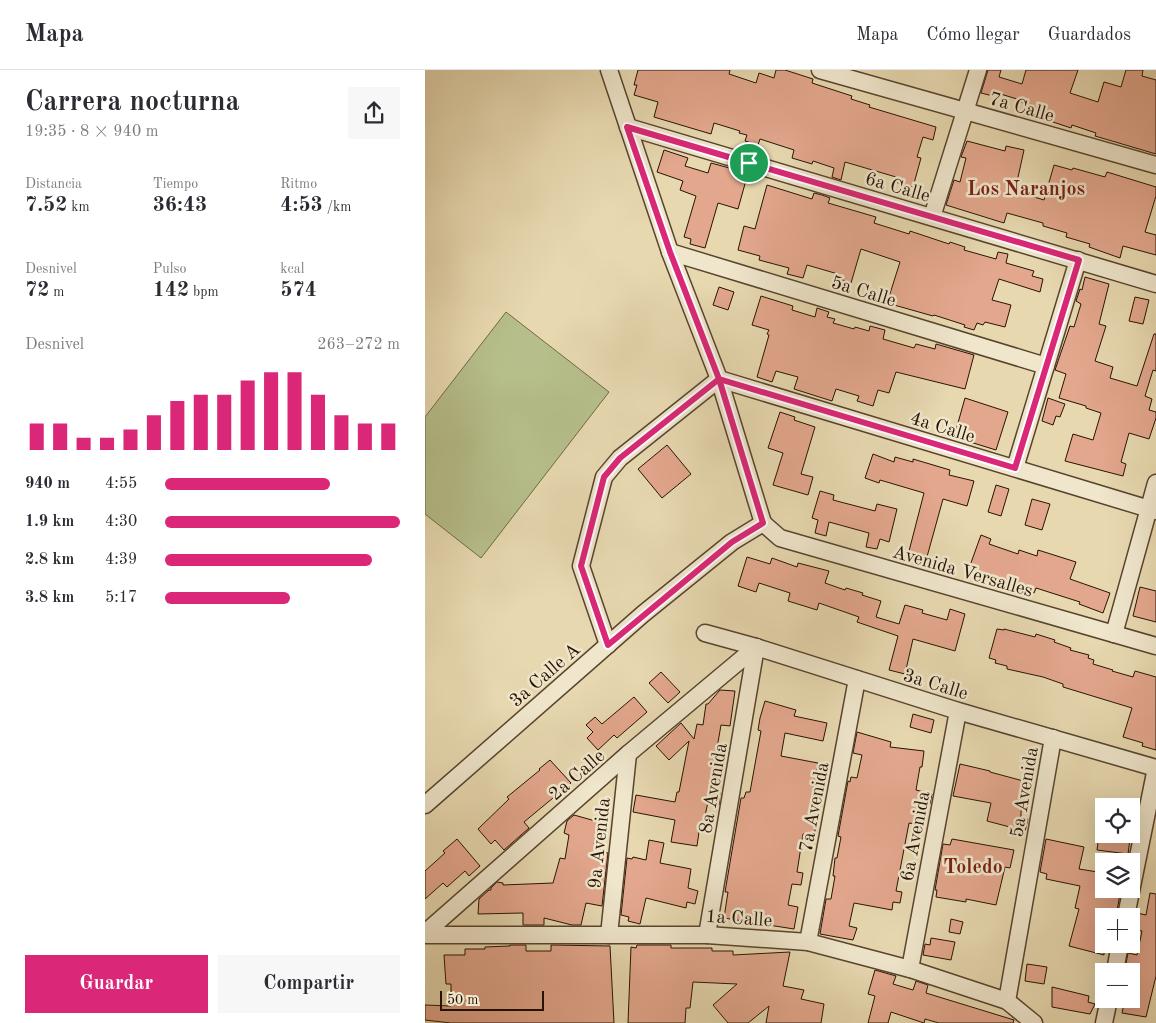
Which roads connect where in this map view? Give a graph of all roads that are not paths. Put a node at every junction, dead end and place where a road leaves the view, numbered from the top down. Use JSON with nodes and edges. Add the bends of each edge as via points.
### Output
{"nodes":[{"id":1,"x":609,"y":70,"type":"edge"},
{"id":2,"x":820,"y":70,"type":"edge"},
{"id":3,"x":978,"y":70,"type":"edge"},
{"id":4,"x":965,"y":111,"type":"junction"},
{"id":5,"x":627,"y":127,"type":"junction"},
{"id":6,"x":1156,"y":165,"type":"edge"},
{"id":7,"x":933,"y":217,"type":"junction"},
{"id":8,"x":670,"y":252,"type":"junction"},
{"id":9,"x":1079,"y":260,"type":"junction"},
{"id":10,"x":1156,"y":284,"type":"edge"},
{"id":11,"x":1046,"y":366,"type":"junction"},
{"id":12,"x":719,"y":379,"type":"junction"},
{"id":13,"x":1015,"y":468,"type":"junction"},
{"id":14,"x":1156,"y":483,"type":"edge"},
{"id":15,"x":1152,"y":510,"type":"edge"},
{"id":16,"x":763,"y":523,"type":"junction"},
{"id":17,"x":705,"y":633,"type":"dead end"},
{"id":18,"x":1114,"y":634,"type":"junction"},
{"id":19,"x":608,"y":645,"type":"junction"},
{"id":20,"x":1156,"y":646,"type":"edge"},
{"id":21,"x":756,"y":648,"type":"junction"},
{"id":22,"x":857,"y":679,"type":"junction"},
{"id":23,"x":958,"y":711,"type":"junction"},
{"id":24,"x":1053,"y":738,"type":"junction"},
{"id":25,"x":628,"y":754,"type":"junction"},
{"id":26,"x":1156,"y":768,"type":"edge"},
{"id":27,"x":425,"y":805,"type":"edge"},
{"id":28,"x":1128,"y":908,"type":"edge"},
{"id":29,"x":425,"y":934,"type":"edge"},
{"id":30,"x":609,"y":935,"type":"junction"},
{"id":31,"x":707,"y":935,"type":"junction"},
{"id":32,"x":808,"y":942,"type":"junction"},
{"id":33,"x":910,"y":969,"type":"junction"},
{"id":34,"x":1007,"y":1001,"type":"junction"},
{"id":35,"x":1107,"y":1008,"type":"edge"},
{"id":36,"x":1034,"y":1023,"type":"edge"},
{"id":37,"x":1104,"y":1023,"type":"edge"}],
"edges":[{"from":1,"to":5,"type":"street"},
{"from":2,"to":4,"type":"street","name":"7a Calle"},
{"from":3,"to":4,"type":"street"},
{"from":4,"to":6,"type":"street","name":"7a Calle"},
{"from":4,"to":7,"type":"street"},
{"from":5,"to":7,"type":"street","name":"6a Calle"},
{"from":5,"to":8,"type":"street"},
{"from":7,"to":9,"type":"street","name":"6a Calle"},
{"from":8,"to":11,"type":"street","name":"5a Calle"},
{"from":8,"to":12,"type":"street"},
{"from":9,"to":10,"type":"street","name":"6a Calle"},
{"from":9,"to":11,"type":"street"},
{"from":11,"to":13,"type":"street"},
{"from":12,"to":13,"type":"street","name":"4a Calle"},
{"from":12,"to":16,"type":"street"},
{"from":12,"to":19,"type":"street","via":[[620,458],[604,477],[581,566]]},
{"from":13,"to":15,"type":"street","name":"4a Calle"},
{"from":14,"to":15,"type":"street"},
{"from":15,"to":18,"type":"street"},
{"from":16,"to":18,"type":"street","name":"Avenida Versalles","via":[[780,538]]},
{"from":16,"to":19,"type":"street","name":"3a Calle A","via":[[732,542]]},
{"from":17,"to":21,"type":"street","name":"3a Calle"},
{"from":18,"to":20,"type":"street","name":"Avenida Versalles"},
{"from":19,"to":27,"type":"street","name":"3a Calle A"},
{"from":21,"to":22,"type":"street","name":"3a Calle"},
{"from":21,"to":25,"type":"street","name":"2a Calle"},
{"from":21,"to":31,"type":"street","name":"8a Avenida"},
{"from":22,"to":23,"type":"street","name":"3a Calle"},
{"from":22,"to":32,"type":"street","name":"7a Avenida"},
{"from":23,"to":24,"type":"street","name":"3a Calle"},
{"from":23,"to":33,"type":"street","name":"6a Avenida"},
{"from":24,"to":26,"type":"street","name":"3a Calle"},
{"from":24,"to":34,"type":"street","name":"5a Avenida"},
{"from":25,"to":29,"type":"street","name":"2a Calle"},
{"from":25,"to":30,"type":"street","name":"9a Avenida"},
{"from":26,"to":28,"type":"street"},
{"from":29,"to":30,"type":"street","name":"1a Calle"},
{"from":30,"to":31,"type":"street","name":"1a Calle"},
{"from":31,"to":32,"type":"street","name":"1a Calle"},
{"from":32,"to":33,"type":"street","name":"1a Calle"},
{"from":33,"to":34,"type":"street","name":"1a Calle"},
{"from":34,"to":36,"type":"street","name":"1a Calle"},
{"from":35,"to":37,"type":"street"}]}
